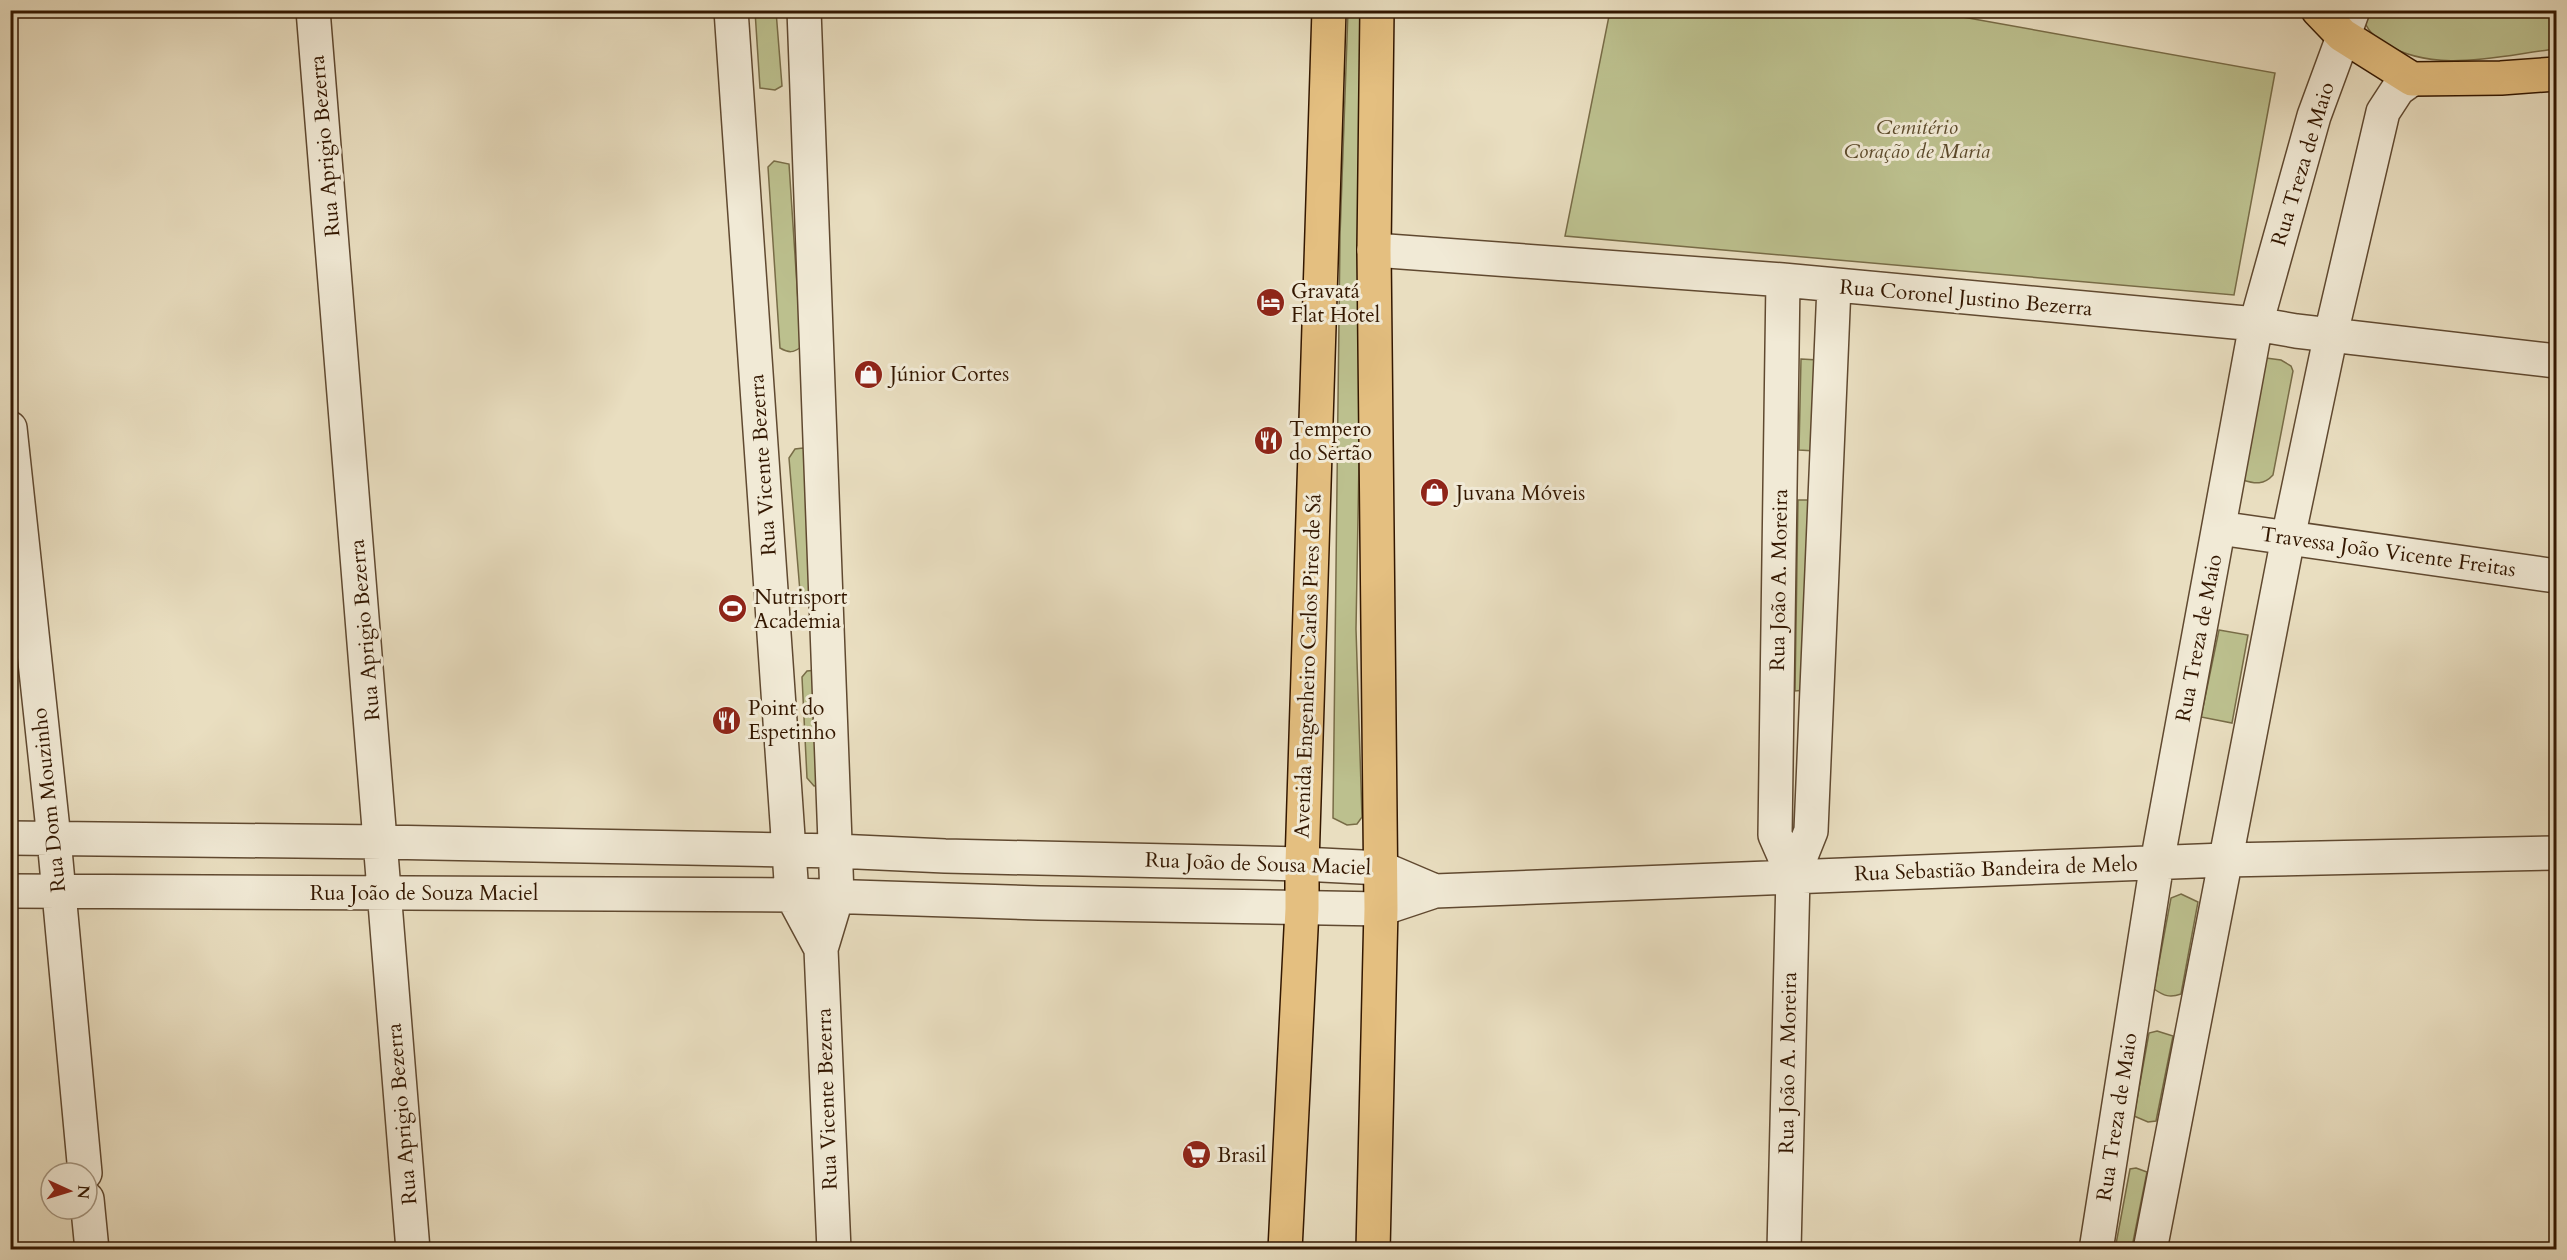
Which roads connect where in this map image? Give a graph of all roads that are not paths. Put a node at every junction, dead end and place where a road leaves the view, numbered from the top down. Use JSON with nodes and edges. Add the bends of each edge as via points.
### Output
{"nodes":[{"id":1,"x":313,"y":10,"type":"edge"},
{"id":2,"x":731,"y":10,"type":"edge"},
{"id":3,"x":804,"y":10,"type":"edge"},
{"id":4,"x":1329,"y":10,"type":"edge"},
{"id":5,"x":1377,"y":10,"type":"edge"},
{"id":6,"x":2318,"y":10,"type":"edge"},
{"id":7,"x":2347,"y":23,"type":"edge"},
{"id":8,"x":2556,"y":74,"type":"edge"},
{"id":9,"x":2412,"y":79,"type":"junction"},
{"id":10,"x":1374,"y":250,"type":"junction"},
{"id":11,"x":1783,"y":280,"type":"junction"},
{"id":12,"x":1834,"y":286,"type":"junction"},
{"id":13,"x":2256,"y":324,"type":"junction"},
{"id":14,"x":2331,"y":334,"type":"junction"},
{"id":15,"x":2556,"y":361,"type":"edge"},
{"id":16,"x":10,"y":428,"type":"edge"},
{"id":17,"x":2219,"y":528,"type":"junction"},
{"id":18,"x":2288,"y":538,"type":"junction"},
{"id":19,"x":2556,"y":576,"type":"edge"},
{"id":20,"x":10,"y":838,"type":"edge"},
{"id":21,"x":54,"y":839,"type":"junction"},
{"id":22,"x":382,"y":842,"type":"junction"},
{"id":23,"x":790,"y":850,"type":"junction"},
{"id":24,"x":836,"y":851,"type":"junction"},
{"id":25,"x":2556,"y":853,"type":"edge"},
{"id":26,"x":2224,"y":860,"type":"junction"},
{"id":27,"x":2157,"y":863,"type":"junction"},
{"id":28,"x":1302,"y":864,"type":"junction"},
{"id":29,"x":1381,"y":868,"type":"junction"},
{"id":30,"x":1793,"y":876,"type":"junction"},
{"id":31,"x":10,"y":891,"type":"edge"},
{"id":32,"x":58,"y":891,"type":"junction"},
{"id":33,"x":1435,"y":891,"type":"junction"},
{"id":34,"x":384,"y":892,"type":"junction"},
{"id":35,"x":792,"y":895,"type":"junction"},
{"id":36,"x":837,"y":896,"type":"junction"},
{"id":37,"x":1302,"y":909,"type":"junction"},
{"id":38,"x":1381,"y":909,"type":"junction"},
{"id":39,"x":821,"y":949,"type":"junction"},
{"id":40,"x":84,"y":1161,"type":"edge"},
{"id":41,"x":89,"y":1221,"type":"edge"},
{"id":42,"x":92,"y":1250,"type":"edge"},
{"id":43,"x":413,"y":1250,"type":"edge"},
{"id":44,"x":834,"y":1250,"type":"edge"},
{"id":45,"x":1285,"y":1250,"type":"edge"},
{"id":46,"x":1373,"y":1250,"type":"edge"},
{"id":47,"x":1784,"y":1250,"type":"edge"},
{"id":48,"x":2096,"y":1250,"type":"edge"},
{"id":49,"x":2150,"y":1250,"type":"edge"}],
"edges":[{"from":1,"to":22,"type":"street","name":"Rua Aprigio Bezerra"},
{"from":2,"to":23,"type":"street","name":"Rua Vicente Bezerra"},
{"from":3,"to":24,"type":"street","name":"Rua Vicente Bezerra"},
{"from":4,"to":28,"type":"main road","name":"Avenida Engenheiro Carlos Pires de Sá"},
{"from":5,"to":10,"type":"main road"},
{"from":6,"to":7,"type":"main road"},
{"from":7,"to":9,"type":"main road"},
{"from":7,"to":13,"type":"street","name":"Rua Treza de Maio","via":[[2314,116]]},
{"from":8,"to":9,"type":"main road"},
{"from":9,"to":14,"type":"street","via":[[2398,89],[2383,112]]},
{"from":10,"to":11,"type":"street","name":"Rua Coronel Justino Bezerra"},
{"from":10,"to":29,"type":"main road"},
{"from":11,"to":12,"type":"street","name":"Rua Coronel Justino Bezerra"},
{"from":11,"to":30,"type":"street","name":"Rua João A. Moreira","via":[[1775,835]]},
{"from":12,"to":13,"type":"street","name":"Rua Coronel Justino Bezerra"},
{"from":12,"to":30,"type":"street","name":"Rua João A. Moreira","via":[[1811,831]]},
{"from":13,"to":14,"type":"street","name":"Rua Coronel Justino Bezerra"},
{"from":13,"to":17,"type":"street","name":"Rua Treza de Maio"},
{"from":14,"to":15,"type":"street","name":"Rua Coronel Justino Bezerra"},
{"from":14,"to":18,"type":"street"},
{"from":16,"to":21,"type":"street","name":"Rua Dom Mouzinho"},
{"from":17,"to":18,"type":"street","name":"Travessa João Vicente Freitas"},
{"from":17,"to":27,"type":"street","name":"Rua Treza de Maio"},
{"from":18,"to":19,"type":"street","name":"Travessa João Vicente Freitas"},
{"from":18,"to":26,"type":"street"},
{"from":20,"to":21,"type":"street"},
{"from":21,"to":22,"type":"street"},
{"from":21,"to":32,"type":"street","name":"Rua Dom Mouzinho"},
{"from":22,"to":23,"type":"street"},
{"from":22,"to":34,"type":"street","name":"Rua Aprigio Bezerra"},
{"from":23,"to":24,"type":"street"},
{"from":23,"to":35,"type":"street","name":"Rua Vicente Bezerra"},
{"from":24,"to":28,"type":"street","name":"Rua João de Sousa Maciel"},
{"from":24,"to":36,"type":"street","name":"Rua Vicente Bezerra"},
{"from":25,"to":26,"type":"street","name":"Rua Sebastião Bandeira de Melo"},
{"from":26,"to":27,"type":"street","name":"Rua Sebastião Bandeira de Melo"},
{"from":26,"to":49,"type":"street"},
{"from":27,"to":30,"type":"street","name":"Rua Sebastião Bandeira de Melo"},
{"from":27,"to":48,"type":"street","name":"Rua Treza de Maio"},
{"from":28,"to":29,"type":"street","name":"Rua João de Sousa Maciel"},
{"from":28,"to":37,"type":"main road","name":"Avenida Engenheiro Carlos Pires de Sá"},
{"from":29,"to":33,"type":"street","name":"Rua João de Sousa Maciel"},
{"from":29,"to":38,"type":"main road"},
{"from":30,"to":33,"type":"street","name":"Rua Sebastião Bandeira de Melo"},
{"from":30,"to":47,"type":"street","name":"Rua João A. Moreira"},
{"from":31,"to":32,"type":"street","name":"Rua João de Souza Maciel"},
{"from":32,"to":34,"type":"street","name":"Rua João de Souza Maciel"},
{"from":32,"to":40,"type":"street","name":"Rua Dom Mouzinho"},
{"from":33,"to":38,"type":"street","name":"Rua João de Sousa Maciel"},
{"from":34,"to":35,"type":"street","name":"Rua João de Souza Maciel"},
{"from":34,"to":43,"type":"street","name":"Rua Aprigio Bezerra"},
{"from":35,"to":36,"type":"street","name":"Rua João de Souza Maciel"},
{"from":35,"to":39,"type":"street","name":"Rua Vicente Bezerra"},
{"from":36,"to":37,"type":"street","name":"Rua João de Sousa Maciel"},
{"from":36,"to":39,"type":"street","name":"Rua Vicente Bezerra"},
{"from":37,"to":38,"type":"street","name":"Rua João de Sousa Maciel"},
{"from":37,"to":45,"type":"main road","name":"Avenida Engenheiro Carlos Pires de Sá"},
{"from":38,"to":46,"type":"main road"},
{"from":39,"to":44,"type":"street","name":"Rua Vicente Bezerra"},
{"from":41,"to":42,"type":"street"}]}
